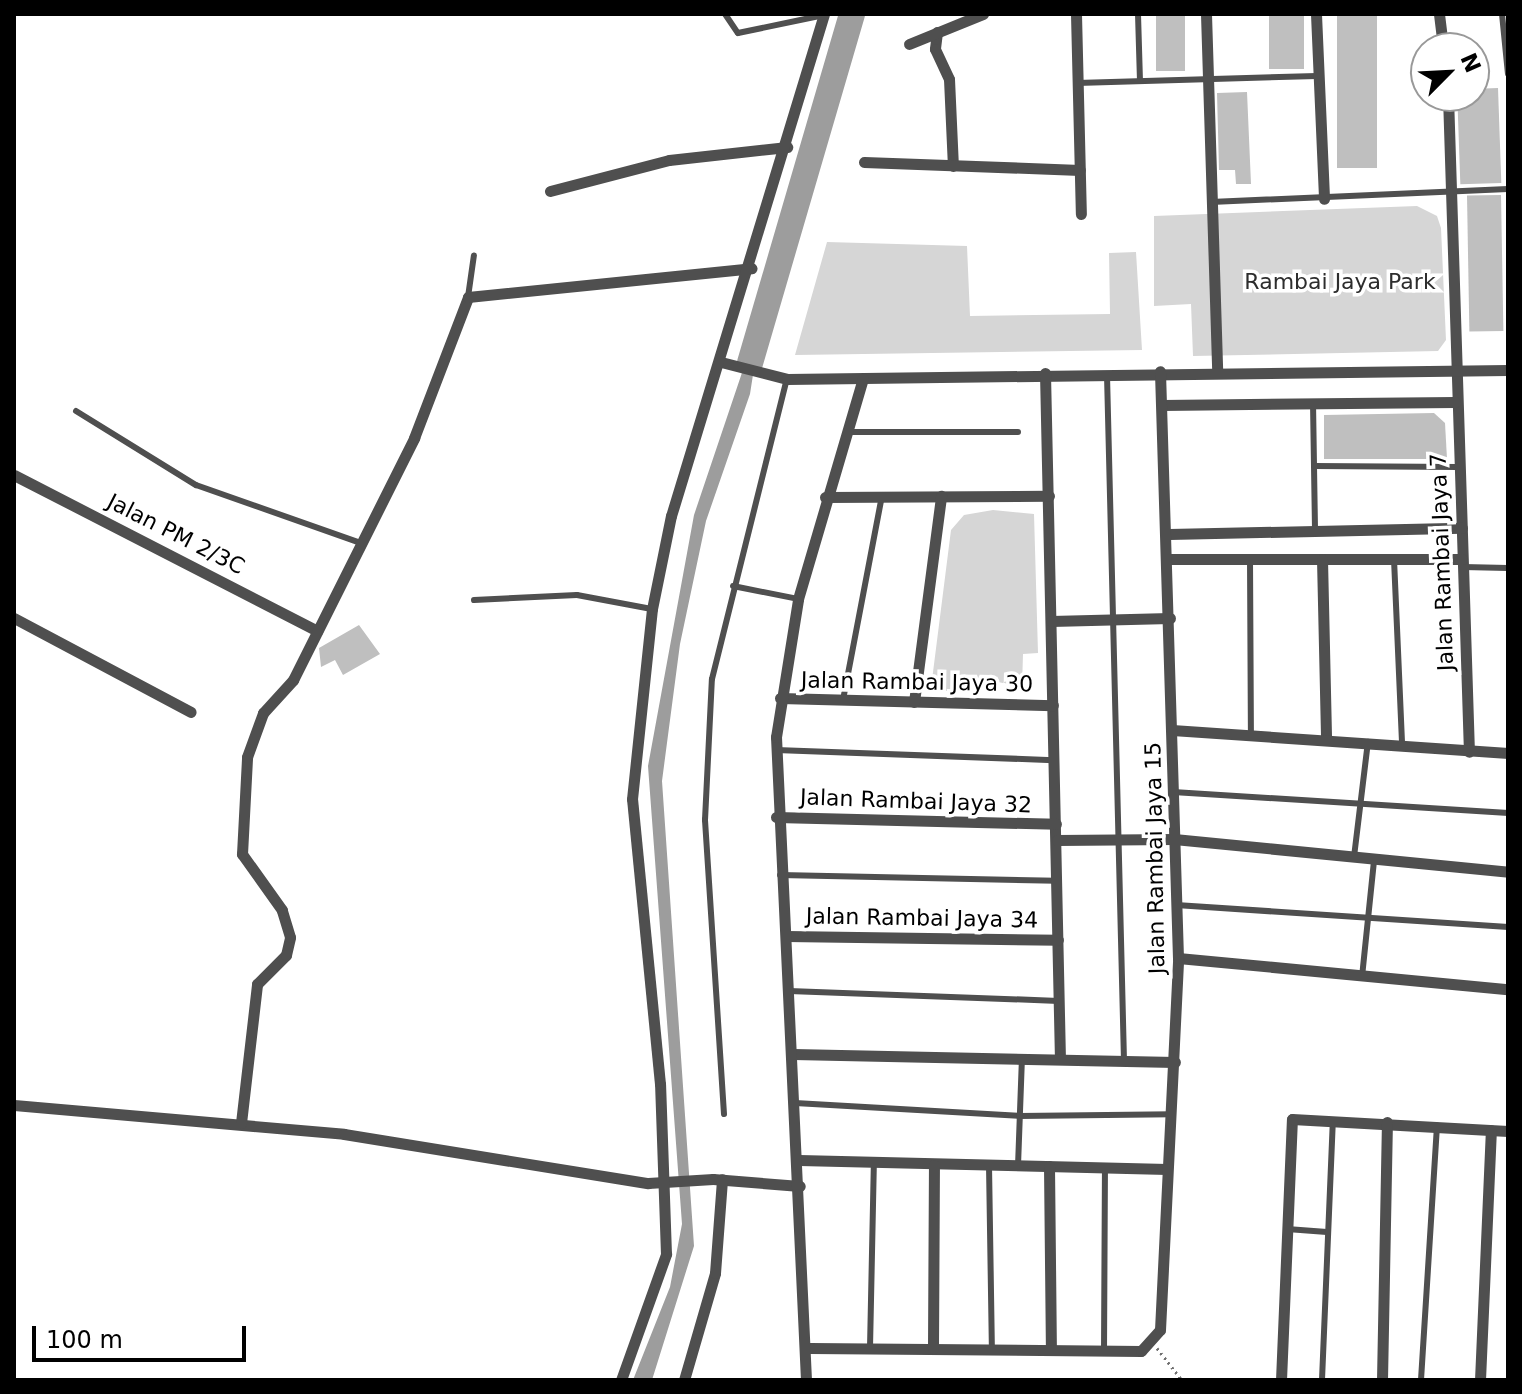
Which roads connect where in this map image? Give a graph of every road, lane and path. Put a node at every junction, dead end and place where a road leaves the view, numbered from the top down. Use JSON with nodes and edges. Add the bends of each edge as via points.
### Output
{"nodes":[{"id":1,"x":725,"y":14,"type":"edge"},
{"id":2,"x":983,"y":14,"type":"edge"},
{"id":3,"x":1076,"y":14,"type":"edge"},
{"id":4,"x":1138,"y":14,"type":"edge"},
{"id":5,"x":1206,"y":14,"type":"edge"},
{"id":6,"x":1316,"y":14,"type":"edge"},
{"id":7,"x":1502,"y":14,"type":"edge"},
{"id":8,"x":824,"y":15,"type":"edge"},
{"id":9,"x":961,"y":18,"type":"edge"},
{"id":10,"x":937,"y":32,"type":"junction"},
{"id":11,"x":909,"y":44,"type":"dead end"},
{"id":12,"x":1508,"y":74,"type":"edge"},
{"id":13,"x":1317,"y":76,"type":"junction"},
{"id":14,"x":1208,"y":79,"type":"junction"},
{"id":15,"x":1140,"y":81,"type":"junction"},
{"id":16,"x":1077,"y":83,"type":"junction"},
{"id":17,"x":1448,"y":112,"type":"edge"},
{"id":18,"x":787,"y":147,"type":"junction"},
{"id":19,"x":864,"y":162,"type":"dead end"},
{"id":20,"x":953,"y":166,"type":"junction"},
{"id":21,"x":1080,"y":170,"type":"junction"},
{"id":22,"x":1508,"y":189,"type":"edge"},
{"id":23,"x":550,"y":191,"type":"dead end"},
{"id":24,"x":1450,"y":194,"type":"junction"},
{"id":25,"x":1324,"y":199,"type":"junction"},
{"id":26,"x":1211,"y":202,"type":"junction"},
{"id":27,"x":1081,"y":214,"type":"dead end"},
{"id":28,"x":474,"y":255,"type":"dead end"},
{"id":29,"x":752,"y":268,"type":"junction"},
{"id":30,"x":468,"y":297,"type":"junction"},
{"id":31,"x":726,"y":364,"type":"junction"},
{"id":32,"x":1217,"y":369,"type":"junction"},
{"id":33,"x":1508,"y":370,"type":"edge"},
{"id":34,"x":1160,"y":371,"type":"junction"},
{"id":35,"x":1454,"y":371,"type":"junction"},
{"id":36,"x":1107,"y":372,"type":"junction"},
{"id":37,"x":1045,"y":373,"type":"junction"},
{"id":38,"x":863,"y":378,"type":"junction"},
{"id":39,"x":787,"y":379,"type":"junction"},
{"id":40,"x":1313,"y":402,"type":"junction"},
{"id":41,"x":1455,"y":402,"type":"junction"},
{"id":42,"x":1162,"y":405,"type":"junction"},
{"id":43,"x":76,"y":411,"type":"dead end"},
{"id":44,"x":846,"y":432,"type":"junction"},
{"id":45,"x":1018,"y":432,"type":"dead end"},
{"id":46,"x":1314,"y":466,"type":"junction"},
{"id":47,"x":1458,"y":467,"type":"junction"},
{"id":48,"x":14,"y":475,"type":"edge"},
{"id":49,"x":882,"y":496,"type":"junction"},
{"id":50,"x":941,"y":496,"type":"junction"},
{"id":51,"x":1049,"y":496,"type":"junction"},
{"id":52,"x":825,"y":497,"type":"junction"},
{"id":53,"x":1462,"y":528,"type":"junction"},
{"id":54,"x":1315,"y":532,"type":"junction"},
{"id":55,"x":1169,"y":534,"type":"junction"},
{"id":56,"x":362,"y":544,"type":"junction"},
{"id":57,"x":1169,"y":559,"type":"junction"},
{"id":58,"x":1250,"y":559,"type":"junction"},
{"id":59,"x":1322,"y":559,"type":"junction"},
{"id":60,"x":1394,"y":559,"type":"junction"},
{"id":61,"x":1462,"y":563,"type":"junction"},
{"id":62,"x":1508,"y":568,"type":"edge"},
{"id":63,"x":733,"y":586,"type":"junction"},
{"id":64,"x":798,"y":599,"type":"junction"},
{"id":65,"x":474,"y":600,"type":"dead end"},
{"id":66,"x":652,"y":609,"type":"junction"},
{"id":67,"x":14,"y":618,"type":"edge"},
{"id":68,"x":1170,"y":618,"type":"junction"},
{"id":69,"x":1051,"y":621,"type":"junction"},
{"id":70,"x":1113,"y":621,"type":"junction"},
{"id":71,"x":317,"y":631,"type":"junction"},
{"id":72,"x":780,"y":698,"type":"junction"},
{"id":73,"x":843,"y":700,"type":"junction"},
{"id":74,"x":914,"y":702,"type":"junction"},
{"id":75,"x":1053,"y":705,"type":"junction"},
{"id":76,"x":191,"y":712,"type":"dead end"},
{"id":77,"x":1172,"y":730,"type":"junction"},
{"id":78,"x":1251,"y":735,"type":"junction"},
{"id":79,"x":1326,"y":739,"type":"junction"},
{"id":80,"x":1368,"y":742,"type":"junction"},
{"id":81,"x":1402,"y":745,"type":"junction"},
{"id":82,"x":776,"y":750,"type":"junction"},
{"id":83,"x":1469,"y":752,"type":"junction"},
{"id":84,"x":1508,"y":753,"type":"edge"},
{"id":85,"x":1054,"y":760,"type":"junction"},
{"id":86,"x":1173,"y":792,"type":"junction"},
{"id":87,"x":1361,"y":801,"type":"junction"},
{"id":88,"x":1508,"y":813,"type":"edge"},
{"id":89,"x":776,"y":817,"type":"junction"},
{"id":90,"x":1056,"y":824,"type":"junction"},
{"id":91,"x":1118,"y":839,"type":"junction"},
{"id":92,"x":1174,"y":839,"type":"junction"},
{"id":93,"x":1057,"y":840,"type":"junction"},
{"id":94,"x":1354,"y":859,"type":"junction"},
{"id":95,"x":1374,"y":861,"type":"junction"},
{"id":96,"x":1508,"y":872,"type":"edge"},
{"id":97,"x":780,"y":875,"type":"junction"},
{"id":98,"x":1058,"y":881,"type":"junction"},
{"id":99,"x":1176,"y":905,"type":"junction"},
{"id":100,"x":1367,"y":922,"type":"junction"},
{"id":101,"x":1508,"y":927,"type":"edge"},
{"id":102,"x":786,"y":936,"type":"junction"},
{"id":103,"x":1058,"y":940,"type":"junction"},
{"id":104,"x":1178,"y":958,"type":"junction"},
{"id":105,"x":1362,"y":978,"type":"junction"},
{"id":106,"x":1508,"y":989,"type":"edge"},
{"id":107,"x":789,"y":991,"type":"junction"},
{"id":108,"x":1059,"y":1001,"type":"junction"},
{"id":109,"x":793,"y":1054,"type":"junction"},
{"id":110,"x":1022,"y":1058,"type":"junction"},
{"id":111,"x":1060,"y":1059,"type":"junction"},
{"id":112,"x":1124,"y":1061,"type":"junction"},
{"id":113,"x":1175,"y":1062,"type":"junction"},
{"id":114,"x":795,"y":1103,"type":"junction"},
{"id":115,"x":14,"y":1105,"type":"edge"},
{"id":116,"x":724,"y":1114,"type":"dead end"},
{"id":117,"x":1172,"y":1114,"type":"junction"},
{"id":118,"x":1019,"y":1116,"type":"junction"},
{"id":119,"x":1334,"y":1118,"type":"junction"},
{"id":120,"x":1387,"y":1122,"type":"junction"},
{"id":121,"x":241,"y":1123,"type":"junction"},
{"id":122,"x":1437,"y":1126,"type":"junction"},
{"id":123,"x":1491,"y":1130,"type":"junction"},
{"id":124,"x":1508,"y":1131,"type":"edge"},
{"id":125,"x":799,"y":1160,"type":"junction"},
{"id":126,"x":874,"y":1164,"type":"junction"},
{"id":127,"x":934,"y":1165,"type":"junction"},
{"id":128,"x":989,"y":1165,"type":"junction"},
{"id":129,"x":1018,"y":1166,"type":"junction"},
{"id":130,"x":1049,"y":1166,"type":"junction"},
{"id":131,"x":1105,"y":1168,"type":"junction"},
{"id":132,"x":1167,"y":1169,"type":"junction"},
{"id":133,"x":718,"y":1179,"type":"junction"},
{"id":134,"x":661,"y":1181,"type":"junction"},
{"id":135,"x":800,"y":1186,"type":"junction"},
{"id":136,"x":1283,"y":1229,"type":"junction"},
{"id":137,"x":1327,"y":1232,"type":"junction"},
{"id":138,"x":1155,"y":1344,"type":"junction"},
{"id":139,"x":810,"y":1348,"type":"junction"},
{"id":140,"x":870,"y":1348,"type":"junction"},
{"id":141,"x":933,"y":1348,"type":"junction"},
{"id":142,"x":992,"y":1349,"type":"junction"},
{"id":143,"x":1051,"y":1349,"type":"junction"},
{"id":144,"x":1104,"y":1351,"type":"junction"},
{"id":145,"x":621,"y":1380,"type":"edge"},
{"id":146,"x":684,"y":1380,"type":"edge"},
{"id":147,"x":806,"y":1380,"type":"edge"},
{"id":148,"x":1182,"y":1380,"type":"edge"},
{"id":149,"x":1281,"y":1380,"type":"edge"},
{"id":150,"x":1322,"y":1380,"type":"edge"},
{"id":151,"x":1382,"y":1380,"type":"edge"},
{"id":152,"x":1421,"y":1380,"type":"edge"},
{"id":153,"x":1480,"y":1380,"type":"edge"}],
"edges":[{"from":1,"to":8,"type":"lane","via":[[738,33]]},
{"from":2,"to":9,"type":"street"},
{"from":3,"to":16,"type":"street"},
{"from":4,"to":15,"type":"lane"},
{"from":5,"to":14,"type":"street"},
{"from":6,"to":13,"type":"street"},
{"from":7,"to":12,"type":"lane"},
{"from":8,"to":18,"type":"street"},
{"from":9,"to":10,"type":"street"},
{"from":10,"to":11,"type":"street"},
{"from":10,"to":20,"type":"street","via":[[935,49],[949,79]]},
{"from":13,"to":14,"type":"lane"},
{"from":13,"to":25,"type":"street"},
{"from":14,"to":15,"type":"lane"},
{"from":14,"to":26,"type":"street"},
{"from":15,"to":16,"type":"lane"},
{"from":16,"to":21,"type":"street"},
{"from":17,"to":24,"type":"street","name":"Jalan Rambai Jaya 7"},
{"from":18,"to":23,"type":"street","via":[[669,160]]},
{"from":18,"to":29,"type":"street"},
{"from":19,"to":20,"type":"street"},
{"from":20,"to":21,"type":"street"},
{"from":21,"to":27,"type":"street"},
{"from":22,"to":24,"type":"lane"},
{"from":24,"to":25,"type":"lane"},
{"from":24,"to":35,"type":"street","name":"Jalan Rambai Jaya 7"},
{"from":25,"to":26,"type":"lane"},
{"from":26,"to":32,"type":"street"},
{"from":28,"to":30,"type":"lane"},
{"from":29,"to":30,"type":"street"},
{"from":29,"to":31,"type":"street"},
{"from":30,"to":56,"type":"street","via":[[414,438]]},
{"from":31,"to":39,"type":"street"},
{"from":31,"to":66,"type":"street","via":[[671,516]]},
{"from":32,"to":34,"type":"street"},
{"from":32,"to":35,"type":"street"},
{"from":33,"to":35,"type":"street"},
{"from":34,"to":36,"type":"street"},
{"from":34,"to":42,"type":"street","name":"Jalan Rambai Jaya 15"},
{"from":35,"to":41,"type":"street","name":"Jalan Rambai Jaya 7"},
{"from":36,"to":37,"type":"street"},
{"from":36,"to":70,"type":"lane"},
{"from":37,"to":38,"type":"street"},
{"from":37,"to":51,"type":"street"},
{"from":38,"to":39,"type":"street"},
{"from":38,"to":44,"type":"street"},
{"from":39,"to":63,"type":"lane"},
{"from":40,"to":41,"type":"street"},
{"from":40,"to":42,"type":"street"},
{"from":40,"to":46,"type":"lane"},
{"from":41,"to":47,"type":"street","name":"Jalan Rambai Jaya 7"},
{"from":42,"to":55,"type":"street","name":"Jalan Rambai Jaya 15"},
{"from":43,"to":56,"type":"lane","via":[[196,485]]},
{"from":44,"to":45,"type":"lane"},
{"from":44,"to":52,"type":"street"},
{"from":46,"to":47,"type":"lane"},
{"from":46,"to":54,"type":"lane"},
{"from":47,"to":53,"type":"street","name":"Jalan Rambai Jaya 7"},
{"from":48,"to":71,"type":"street","name":"Jalan PM 2/3C"},
{"from":49,"to":50,"type":"street"},
{"from":49,"to":52,"type":"street"},
{"from":49,"to":73,"type":"lane"},
{"from":50,"to":51,"type":"street"},
{"from":50,"to":74,"type":"street"},
{"from":51,"to":69,"type":"street"},
{"from":52,"to":64,"type":"street"},
{"from":53,"to":54,"type":"street"},
{"from":53,"to":61,"type":"street","name":"Jalan Rambai Jaya 7"},
{"from":54,"to":55,"type":"street"},
{"from":55,"to":57,"type":"street","name":"Jalan Rambai Jaya 15"},
{"from":56,"to":71,"type":"street"},
{"from":57,"to":58,"type":"street"},
{"from":57,"to":68,"type":"street","name":"Jalan Rambai Jaya 15"},
{"from":58,"to":59,"type":"street"},
{"from":58,"to":78,"type":"lane"},
{"from":59,"to":60,"type":"street"},
{"from":59,"to":79,"type":"street"},
{"from":60,"to":61,"type":"street"},
{"from":60,"to":81,"type":"lane"},
{"from":61,"to":62,"type":"lane"},
{"from":61,"to":83,"type":"street","name":"Jalan Rambai Jaya 7"},
{"from":63,"to":64,"type":"lane"},
{"from":63,"to":116,"type":"lane","via":[[712,679],[705,806]]},
{"from":64,"to":72,"type":"street"},
{"from":65,"to":66,"type":"lane","via":[[577,595]]},
{"from":66,"to":134,"type":"street","via":[[632,799],[660,1084]]},
{"from":67,"to":76,"type":"street"},
{"from":68,"to":70,"type":"street"},
{"from":68,"to":77,"type":"street","name":"Jalan Rambai Jaya 15"},
{"from":69,"to":70,"type":"street"},
{"from":69,"to":75,"type":"street"},
{"from":70,"to":91,"type":"lane"},
{"from":71,"to":121,"type":"street","via":[[293,680],[263,713],[247,757],[242,854],[282,910],[290,937],[286,955],[257,984]]},
{"from":72,"to":73,"type":"street","name":"Jalan Rambai Jaya 30"},
{"from":72,"to":82,"type":"street"},
{"from":73,"to":74,"type":"street","name":"Jalan Rambai Jaya 30"},
{"from":74,"to":75,"type":"street","name":"Jalan Rambai Jaya 30"},
{"from":75,"to":85,"type":"street"},
{"from":77,"to":78,"type":"street"},
{"from":77,"to":86,"type":"street","name":"Jalan Rambai Jaya 15"},
{"from":78,"to":79,"type":"street"},
{"from":79,"to":80,"type":"street"},
{"from":80,"to":81,"type":"street"},
{"from":80,"to":87,"type":"lane"},
{"from":81,"to":83,"type":"street"},
{"from":82,"to":85,"type":"lane"},
{"from":82,"to":89,"type":"street"},
{"from":83,"to":84,"type":"street"},
{"from":85,"to":90,"type":"street"},
{"from":86,"to":87,"type":"lane"},
{"from":86,"to":92,"type":"street","name":"Jalan Rambai Jaya 15"},
{"from":87,"to":88,"type":"lane"},
{"from":87,"to":94,"type":"lane"},
{"from":89,"to":90,"type":"street","name":"Jalan Rambai Jaya 32"},
{"from":89,"to":97,"type":"street"},
{"from":90,"to":93,"type":"street"},
{"from":91,"to":92,"type":"street"},
{"from":91,"to":93,"type":"street"},
{"from":91,"to":112,"type":"lane"},
{"from":92,"to":94,"type":"street"},
{"from":92,"to":99,"type":"street","name":"Jalan Rambai Jaya 15"},
{"from":93,"to":98,"type":"street"},
{"from":94,"to":95,"type":"street"},
{"from":95,"to":96,"type":"street"},
{"from":95,"to":100,"type":"lane"},
{"from":97,"to":98,"type":"lane"},
{"from":97,"to":102,"type":"street"},
{"from":98,"to":103,"type":"street"},
{"from":99,"to":100,"type":"lane"},
{"from":99,"to":104,"type":"street","name":"Jalan Rambai Jaya 15"},
{"from":100,"to":101,"type":"lane"},
{"from":100,"to":105,"type":"lane"},
{"from":102,"to":103,"type":"street","name":"Jalan Rambai Jaya 34"},
{"from":102,"to":107,"type":"street"},
{"from":103,"to":108,"type":"street"},
{"from":104,"to":105,"type":"street"},
{"from":104,"to":113,"type":"street","name":"Jalan Rambai Jaya 15"},
{"from":105,"to":106,"type":"street"},
{"from":107,"to":108,"type":"lane"},
{"from":107,"to":109,"type":"street"},
{"from":108,"to":111,"type":"street"},
{"from":109,"to":110,"type":"street"},
{"from":109,"to":114,"type":"street"},
{"from":110,"to":111,"type":"street"},
{"from":110,"to":118,"type":"lane"},
{"from":111,"to":112,"type":"street"},
{"from":112,"to":113,"type":"street"},
{"from":113,"to":117,"type":"street","name":"Jalan Rambai Jaya 15"},
{"from":114,"to":118,"type":"lane"},
{"from":114,"to":125,"type":"street"},
{"from":115,"to":121,"type":"street"},
{"from":117,"to":118,"type":"lane"},
{"from":117,"to":132,"type":"street","name":"Jalan Rambai Jaya 15"},
{"from":118,"to":129,"type":"lane"},
{"from":119,"to":120,"type":"street"},
{"from":119,"to":136,"type":"street","via":[[1292,1119]]},
{"from":119,"to":137,"type":"lane"},
{"from":120,"to":122,"type":"street"},
{"from":120,"to":151,"type":"street"},
{"from":121,"to":134,"type":"street"},
{"from":122,"to":123,"type":"street"},
{"from":122,"to":152,"type":"lane"},
{"from":123,"to":124,"type":"street"},
{"from":123,"to":153,"type":"street"},
{"from":125,"to":126,"type":"street"},
{"from":125,"to":135,"type":"street"},
{"from":126,"to":127,"type":"street"},
{"from":126,"to":140,"type":"lane"},
{"from":127,"to":128,"type":"street"},
{"from":127,"to":141,"type":"street"},
{"from":128,"to":129,"type":"street"},
{"from":128,"to":142,"type":"lane"},
{"from":129,"to":130,"type":"street"},
{"from":130,"to":131,"type":"street"},
{"from":130,"to":143,"type":"street"},
{"from":131,"to":132,"type":"street"},
{"from":131,"to":144,"type":"lane"},
{"from":132,"to":138,"type":"street","name":"Jalan Rambai Jaya 15"},
{"from":133,"to":134,"type":"street"},
{"from":133,"to":135,"type":"street"},
{"from":133,"to":146,"type":"street","via":[[715,1273]]},
{"from":134,"to":145,"type":"street","via":[[664,1266]]},
{"from":135,"to":139,"type":"street"},
{"from":136,"to":137,"type":"lane"},
{"from":136,"to":149,"type":"street"},
{"from":137,"to":150,"type":"lane"},
{"from":138,"to":144,"type":"street"},
{"from":138,"to":148,"type":"path"},
{"from":139,"to":140,"type":"street"},
{"from":139,"to":147,"type":"street"},
{"from":140,"to":141,"type":"street"},
{"from":141,"to":142,"type":"street"},
{"from":142,"to":143,"type":"street"},
{"from":143,"to":144,"type":"street"}]}
